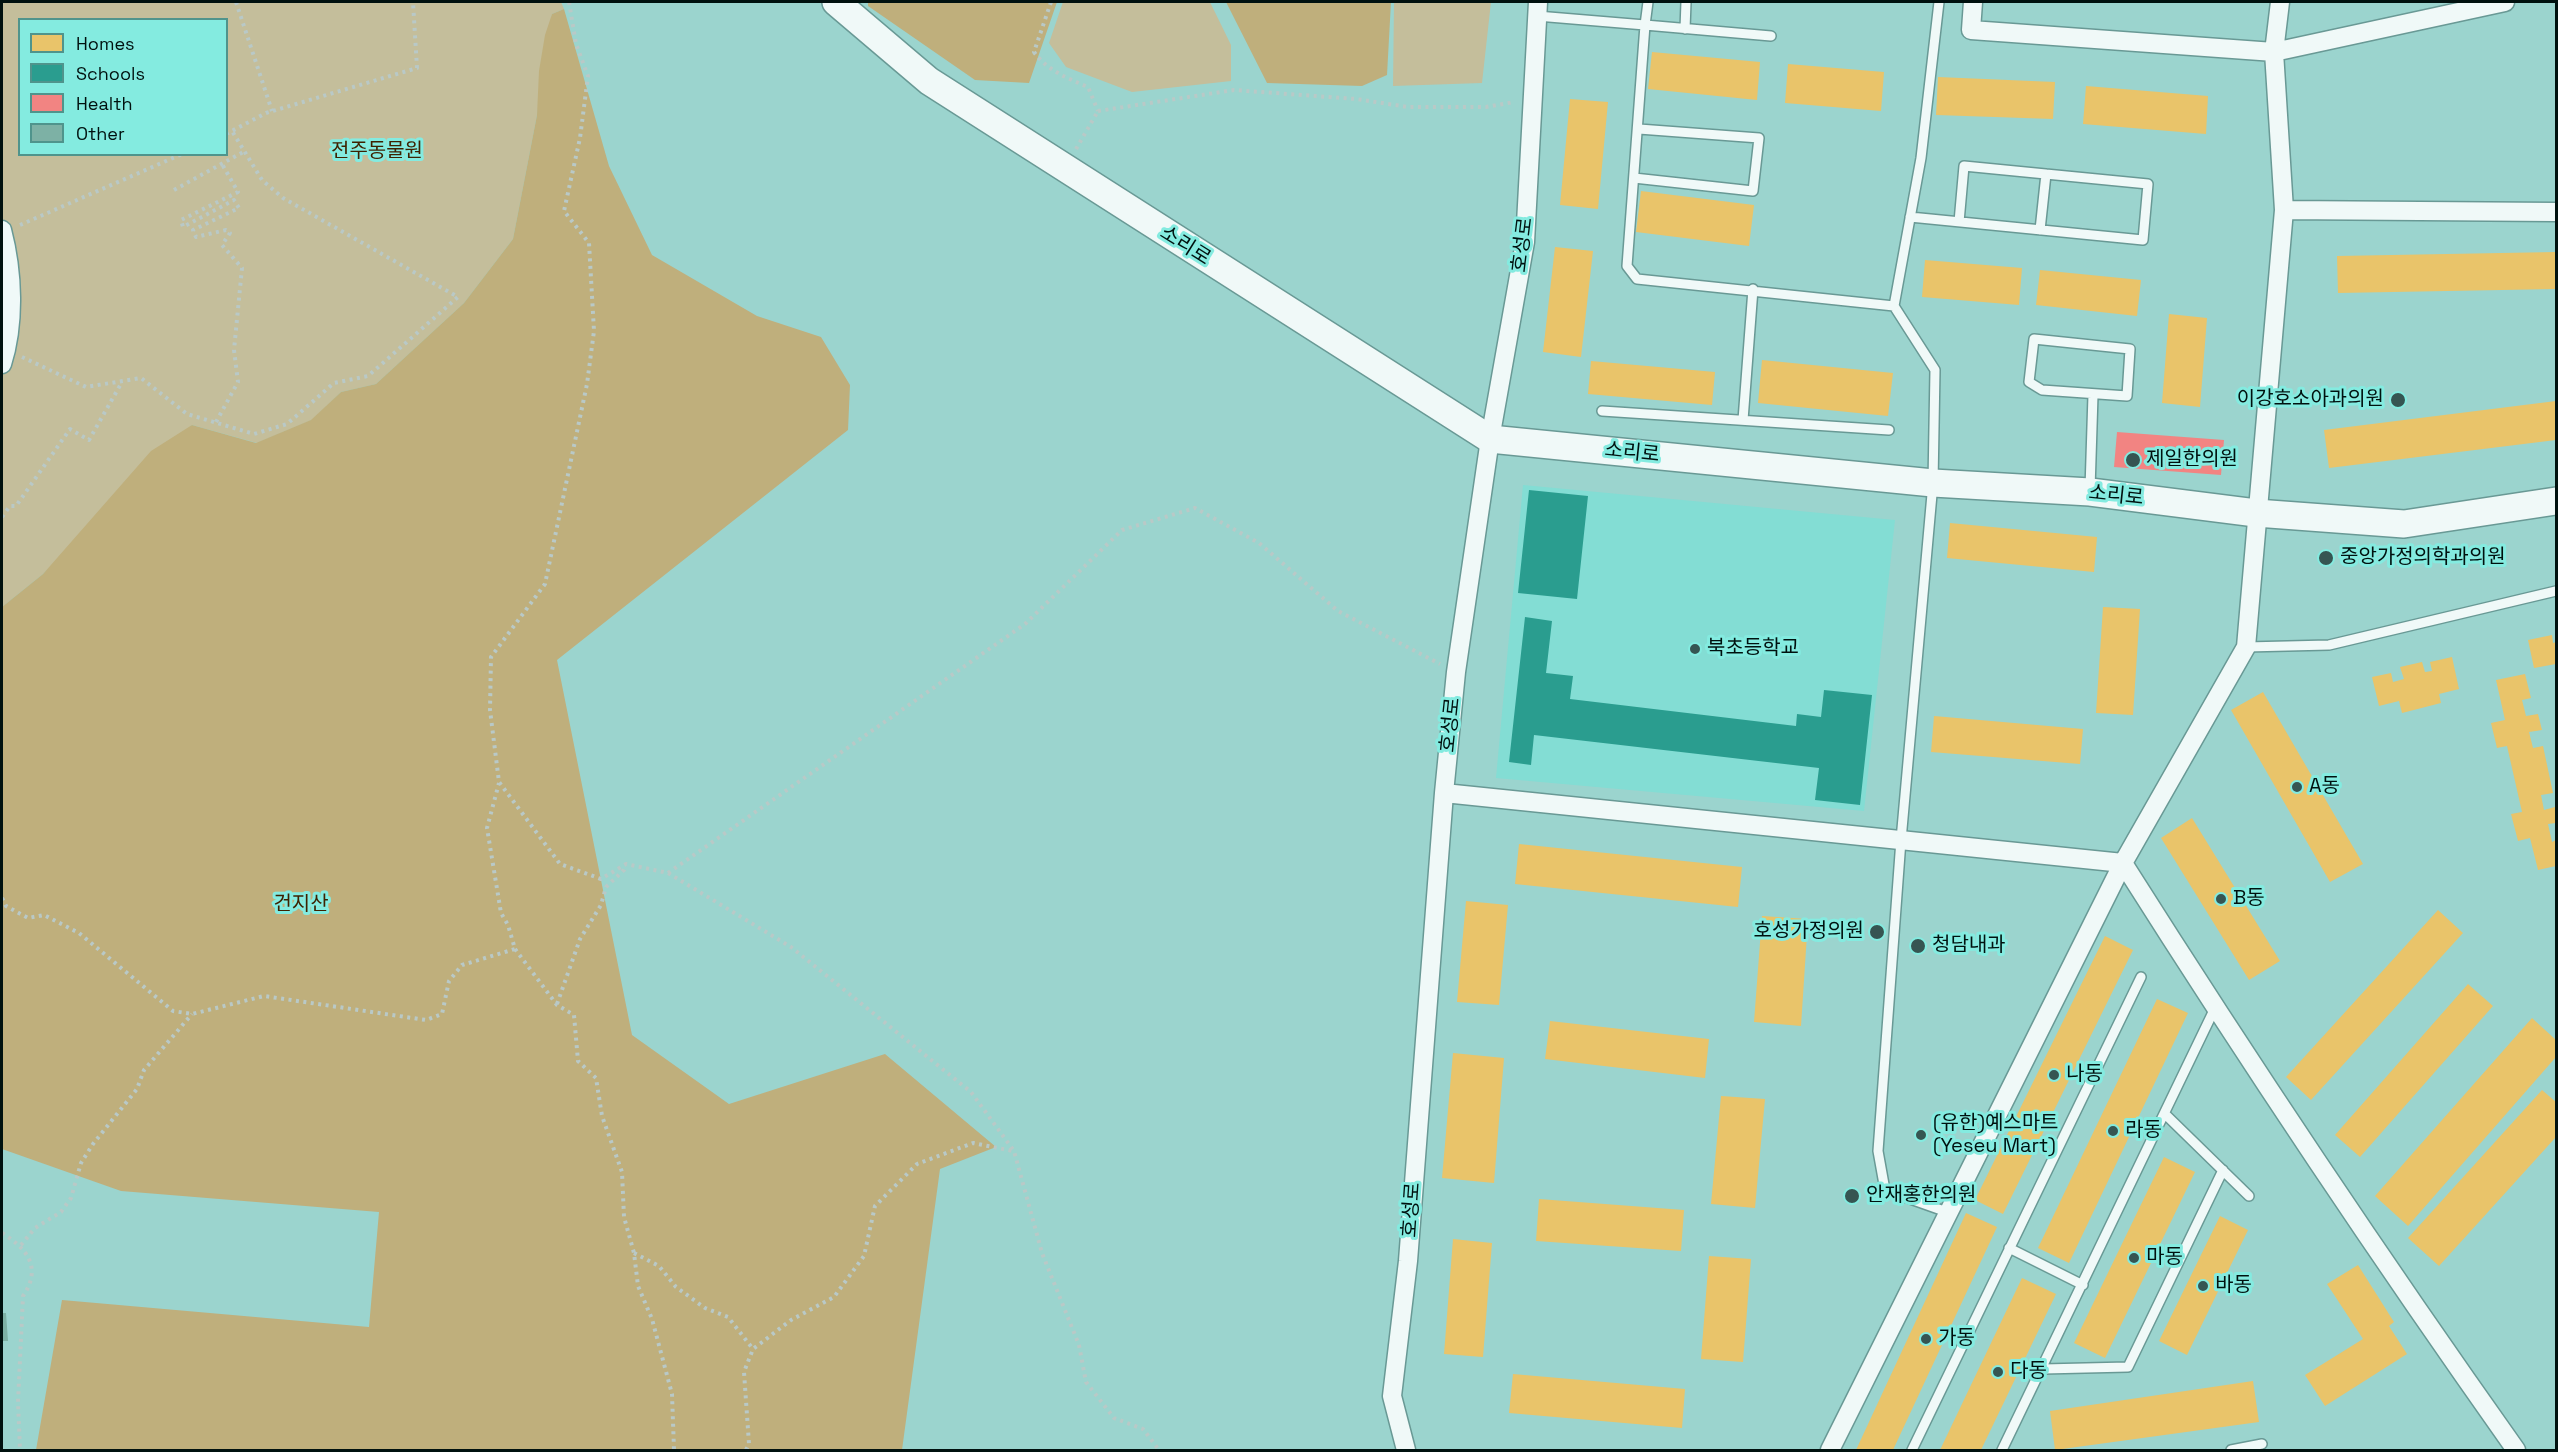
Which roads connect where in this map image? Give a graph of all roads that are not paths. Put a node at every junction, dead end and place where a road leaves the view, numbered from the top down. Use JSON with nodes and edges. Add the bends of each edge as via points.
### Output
{"nodes":[{"id":1,"x":836,"y":2,"type":"edge"},
{"id":2,"x":1648,"y":2,"type":"edge"},
{"id":3,"x":1686,"y":2,"type":"edge"},
{"id":4,"x":1939,"y":2,"type":"edge"},
{"id":5,"x":1973,"y":2,"type":"edge"},
{"id":6,"x":2280,"y":2,"type":"edge"},
{"id":7,"x":2505,"y":2,"type":"edge"},
{"id":8,"x":2461,"y":6,"type":"edge"},
{"id":9,"x":1538,"y":9,"type":"edge"},
{"id":10,"x":1645,"y":25,"type":"junction"},
{"id":11,"x":1685,"y":29,"type":"junction"},
{"id":12,"x":1771,"y":36,"type":"dead end"},
{"id":13,"x":2274,"y":52,"type":"junction"},
{"id":14,"x":1639,"y":129,"type":"junction"},
{"id":15,"x":2046,"y":174,"type":"junction"},
{"id":16,"x":1634,"y":177,"type":"junction"},
{"id":17,"x":2284,"y":210,"type":"junction"},
{"id":18,"x":2556,"y":212,"type":"edge"},
{"id":19,"x":1910,"y":217,"type":"junction"},
{"id":20,"x":1959,"y":222,"type":"junction"},
{"id":21,"x":2040,"y":230,"type":"junction"},
{"id":22,"x":2,"y":231,"type":"edge"},
{"id":23,"x":1753,"y":289,"type":"junction"},
{"id":24,"x":1894,"y":306,"type":"junction"},
{"id":25,"x":4,"y":357,"type":"edge"},
{"id":26,"x":2093,"y":396,"type":"junction"},
{"id":27,"x":1602,"y":411,"type":"dead end"},
{"id":28,"x":1743,"y":420,"type":"junction"},
{"id":29,"x":1889,"y":430,"type":"dead end"},
{"id":30,"x":1490,"y":439,"type":"junction"},
{"id":31,"x":1934,"y":483,"type":"junction"},
{"id":32,"x":2090,"y":492,"type":"junction"},
{"id":33,"x":2556,"y":501,"type":"edge"},
{"id":34,"x":2256,"y":513,"type":"junction"},
{"id":35,"x":2556,"y":591,"type":"edge"},
{"id":36,"x":2246,"y":647,"type":"junction"},
{"id":37,"x":1444,"y":793,"type":"junction"},
{"id":38,"x":1900,"y":840,"type":"junction"},
{"id":39,"x":2123,"y":863,"type":"junction"},
{"id":40,"x":2141,"y":977,"type":"dead end"},
{"id":41,"x":2215,"y":1008,"type":"junction"},
{"id":42,"x":2166,"y":1115,"type":"junction"},
{"id":43,"x":2223,"y":1170,"type":"junction"},
{"id":44,"x":2249,"y":1196,"type":"dead end"},
{"id":45,"x":1947,"y":1212,"type":"junction"},
{"id":46,"x":2008,"y":1248,"type":"junction"},
{"id":47,"x":2083,"y":1285,"type":"junction"},
{"id":48,"x":2043,"y":1369,"type":"junction"},
{"id":49,"x":2262,"y":1444,"type":"dead end"},
{"id":50,"x":1406,"y":1450,"type":"edge"},
{"id":51,"x":1830,"y":1450,"type":"edge"},
{"id":52,"x":1912,"y":1450,"type":"edge"},
{"id":53,"x":2002,"y":1450,"type":"edge"},
{"id":54,"x":2231,"y":1450,"type":"edge"},
{"id":55,"x":2516,"y":1450,"type":"edge"}],
"edges":[{"from":1,"to":30,"type":"street","name":"소리로","via":[[929,81]]},
{"from":2,"to":10,"type":"lane"},
{"from":3,"to":11,"type":"lane"},
{"from":4,"to":19,"type":"lane","via":[[1921,158]]},
{"from":5,"to":13,"type":"street","via":[[1971,30]]},
{"from":6,"to":13,"type":"street"},
{"from":7,"to":8,"type":"street"},
{"from":8,"to":13,"type":"street"},
{"from":9,"to":10,"type":"lane"},
{"from":9,"to":30,"type":"street","name":"호성로","via":[[1525,242]]},
{"from":10,"to":11,"type":"lane"},
{"from":10,"to":14,"type":"lane"},
{"from":11,"to":12,"type":"lane"},
{"from":13,"to":17,"type":"street"},
{"from":14,"to":16,"type":"lane"},
{"from":14,"to":16,"type":"lane","via":[[1760,138],[1753,191]]},
{"from":15,"to":20,"type":"lane","via":[[1964,166]]},
{"from":15,"to":21,"type":"lane"},
{"from":15,"to":21,"type":"lane","via":[[2148,184],[2143,240]]},
{"from":16,"to":23,"type":"lane","via":[[1627,266],[1637,279]]},
{"from":17,"to":18,"type":"street"},
{"from":17,"to":34,"type":"street"},
{"from":19,"to":20,"type":"lane"},
{"from":19,"to":24,"type":"lane"},
{"from":20,"to":21,"type":"lane"},
{"from":22,"to":25,"type":"street","via":[[9,274],[10,319]]},
{"from":23,"to":24,"type":"lane"},
{"from":23,"to":28,"type":"lane"},
{"from":24,"to":31,"type":"lane","via":[[1935,370]]},
{"from":26,"to":26,"type":"lane","via":[[2127,396],[2130,349],[2034,339],[2029,382],[2042,390]]},
{"from":26,"to":32,"type":"lane"},
{"from":27,"to":28,"type":"lane"},
{"from":28,"to":29,"type":"lane"},
{"from":30,"to":31,"type":"street","name":"소리로"},
{"from":30,"to":37,"type":"street","name":"호성로","via":[[1456,672]]},
{"from":31,"to":32,"type":"street","name":"소리로"},
{"from":31,"to":38,"type":"lane"},
{"from":32,"to":34,"type":"street","name":"소리로"},
{"from":33,"to":34,"type":"street","name":"소리로","via":[[2404,524]]},
{"from":34,"to":36,"type":"street"},
{"from":35,"to":36,"type":"lane","via":[[2329,645]]},
{"from":36,"to":39,"type":"street"},
{"from":37,"to":38,"type":"street"},
{"from":37,"to":50,"type":"street","name":"호성로","via":[[1408,1261],[1392,1396]]},
{"from":38,"to":39,"type":"street"},
{"from":38,"to":45,"type":"lane","via":[[1878,1151],[1885,1190]]},
{"from":39,"to":41,"type":"street"},
{"from":39,"to":45,"type":"street"},
{"from":40,"to":46,"type":"lane"},
{"from":41,"to":42,"type":"lane"},
{"from":41,"to":55,"type":"street"},
{"from":42,"to":43,"type":"lane"},
{"from":42,"to":47,"type":"lane"},
{"from":43,"to":44,"type":"lane"},
{"from":43,"to":48,"type":"lane","via":[[2128,1367]]},
{"from":45,"to":51,"type":"street"},
{"from":46,"to":47,"type":"lane"},
{"from":46,"to":52,"type":"lane"},
{"from":47,"to":48,"type":"lane"},
{"from":48,"to":53,"type":"lane"},
{"from":49,"to":54,"type":"lane"}]}
